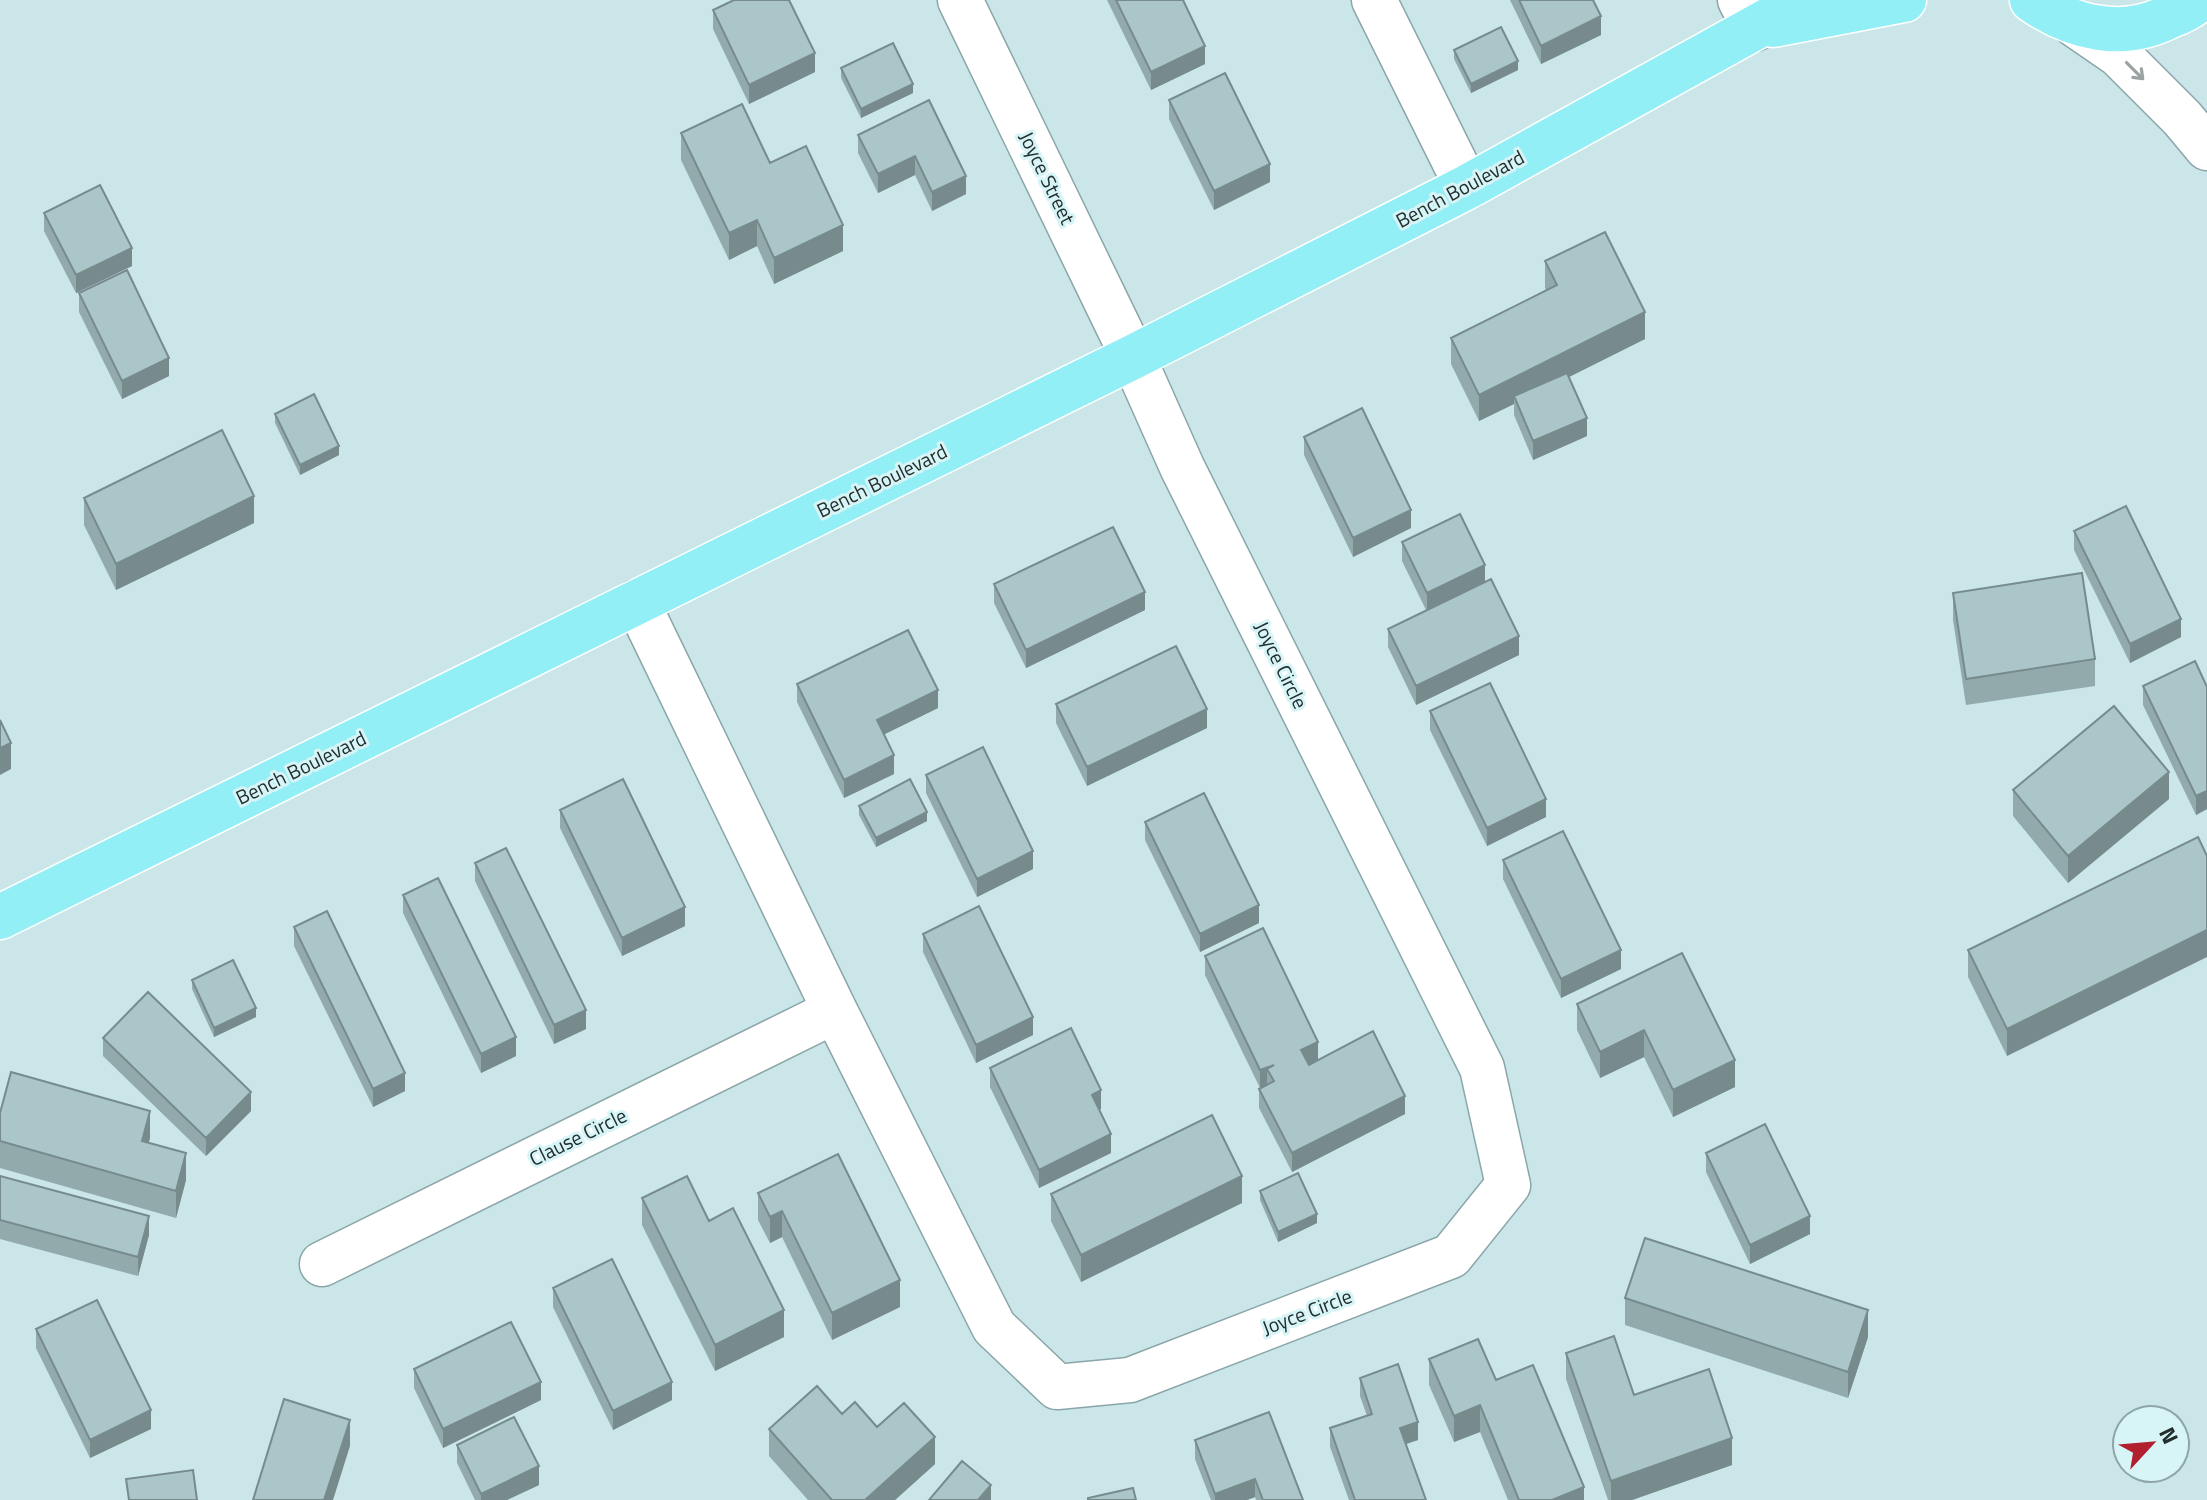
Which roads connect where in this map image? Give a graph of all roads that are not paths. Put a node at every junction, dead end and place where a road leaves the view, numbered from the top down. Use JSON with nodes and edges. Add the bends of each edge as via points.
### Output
{"nodes":[{"id":1,"x":960,"y":0,"type":"edge"},
{"id":2,"x":1374,"y":0,"type":"edge"},
{"id":3,"x":1805,"y":0,"type":"edge"},
{"id":4,"x":1904,"y":0,"type":"edge"},
{"id":5,"x":2198,"y":0,"type":"edge"},
{"id":6,"x":2028,"y":1,"type":"edge"},
{"id":7,"x":1748,"y":15,"type":"edge"},
{"id":8,"x":2074,"y":24,"type":"junction"},
{"id":9,"x":2207,"y":148,"type":"edge"},
{"id":10,"x":1467,"y":187,"type":"junction"},
{"id":11,"x":1133,"y":357,"type":"junction"},
{"id":12,"x":637,"y":602,"type":"junction"},
{"id":13,"x":0,"y":917,"type":"edge"},
{"id":14,"x":835,"y":1011,"type":"junction"},
{"id":15,"x":322,"y":1264,"type":"dead end"}],
"edges":[{"from":1,"to":11,"type":"street","name":"Joyce Street"},
{"from":2,"to":10,"type":"street"},
{"from":3,"to":7,"type":"main road","name":"Bench Boulevard"},
{"from":4,"to":7,"type":"main road","name":"Bench Boulevard"},
{"from":5,"to":8,"type":"main road","via":[[2155,24],[2114,30]]},
{"from":6,"to":8,"type":"main road"},
{"from":7,"to":10,"type":"main road","name":"Bench Boulevard"},
{"from":8,"to":9,"type":"street","one_way":true,"via":[[2119,55]]},
{"from":10,"to":11,"type":"main road","name":"Bench Boulevard"},
{"from":11,"to":12,"type":"main road","name":"Bench Boulevard"},
{"from":11,"to":14,"type":"street","name":"Joyce Circle","via":[[1182,467],[1482,1068],[1508,1185],[1451,1256],[1130,1380],[1057,1387],[994,1327]]},
{"from":12,"to":13,"type":"main road","name":"Bench Boulevard"},
{"from":12,"to":14,"type":"street","name":"Joyce Circle"},
{"from":14,"to":15,"type":"street","name":"Clause Circle"}]}
